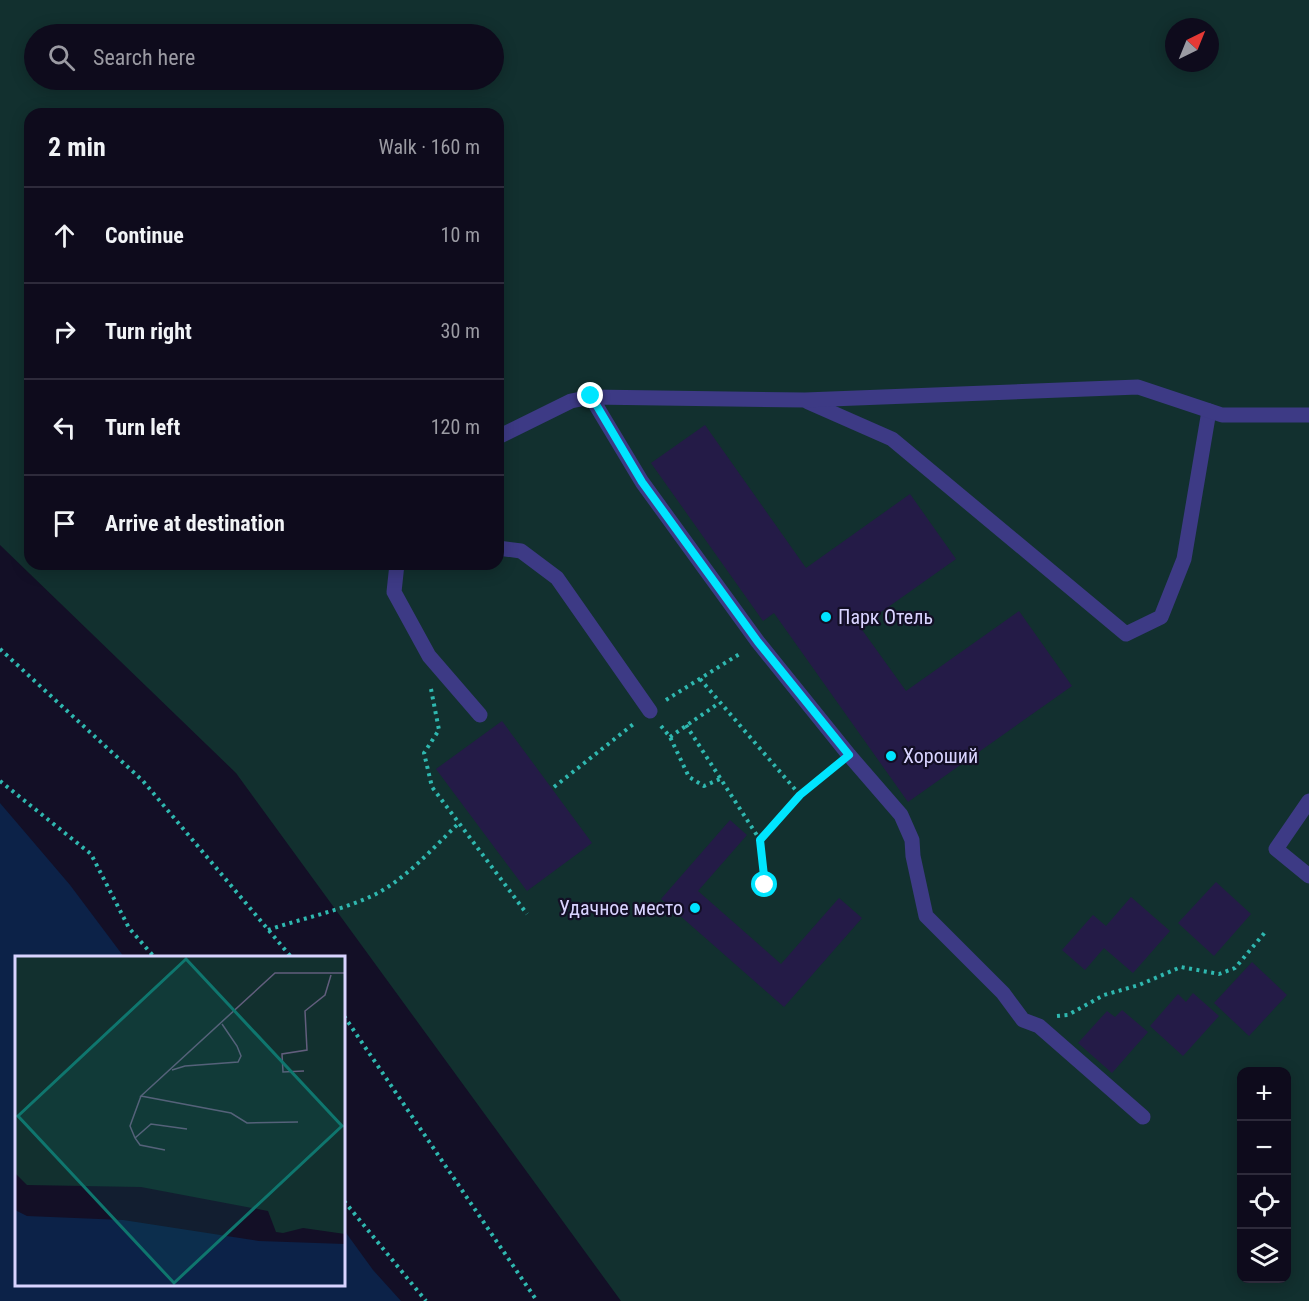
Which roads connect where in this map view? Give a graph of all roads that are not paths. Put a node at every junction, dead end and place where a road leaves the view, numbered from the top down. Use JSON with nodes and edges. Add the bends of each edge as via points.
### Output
{"nodes":[{"id":1,"x":591,"y":396,"type":"junction"},
{"id":2,"x":805,"y":400,"type":"junction"},
{"id":3,"x":1209,"y":411,"type":"junction"},
{"id":4,"x":1309,"y":415,"type":"edge"},
{"id":5,"x":504,"y":434,"type":"edge"},
{"id":6,"x":504,"y":550,"type":"edge"},
{"id":7,"x":396,"y":570,"type":"edge"},
{"id":8,"x":650,"y":711,"type":"road end"},
{"id":9,"x":480,"y":715,"type":"dead end"},
{"id":10,"x":1309,"y":801,"type":"edge"},
{"id":11,"x":1309,"y":876,"type":"edge"},
{"id":12,"x":1143,"y":1117,"type":"dead end"}],
"edges":[{"from":1,"to":2,"type":"street"},
{"from":1,"to":5,"type":"street","via":[[571,401]]},
{"from":1,"to":12,"type":"street","via":[[642,482],[758,642],[901,815],[912,840],[926,916],[1003,993],[1023,1020],[1039,1026]]},
{"from":2,"to":3,"type":"street","via":[[1138,387]]},
{"from":2,"to":3,"type":"street","via":[[892,438],[1126,633],[1161,616],[1184,559]]},
{"from":3,"to":4,"type":"street","via":[[1222,415]]},
{"from":6,"to":8,"type":"street","via":[[521,551],[557,578]]},
{"from":7,"to":9,"type":"street","via":[[394,592],[429,656]]},
{"from":10,"to":11,"type":"street","via":[[1276,849]]}]}
